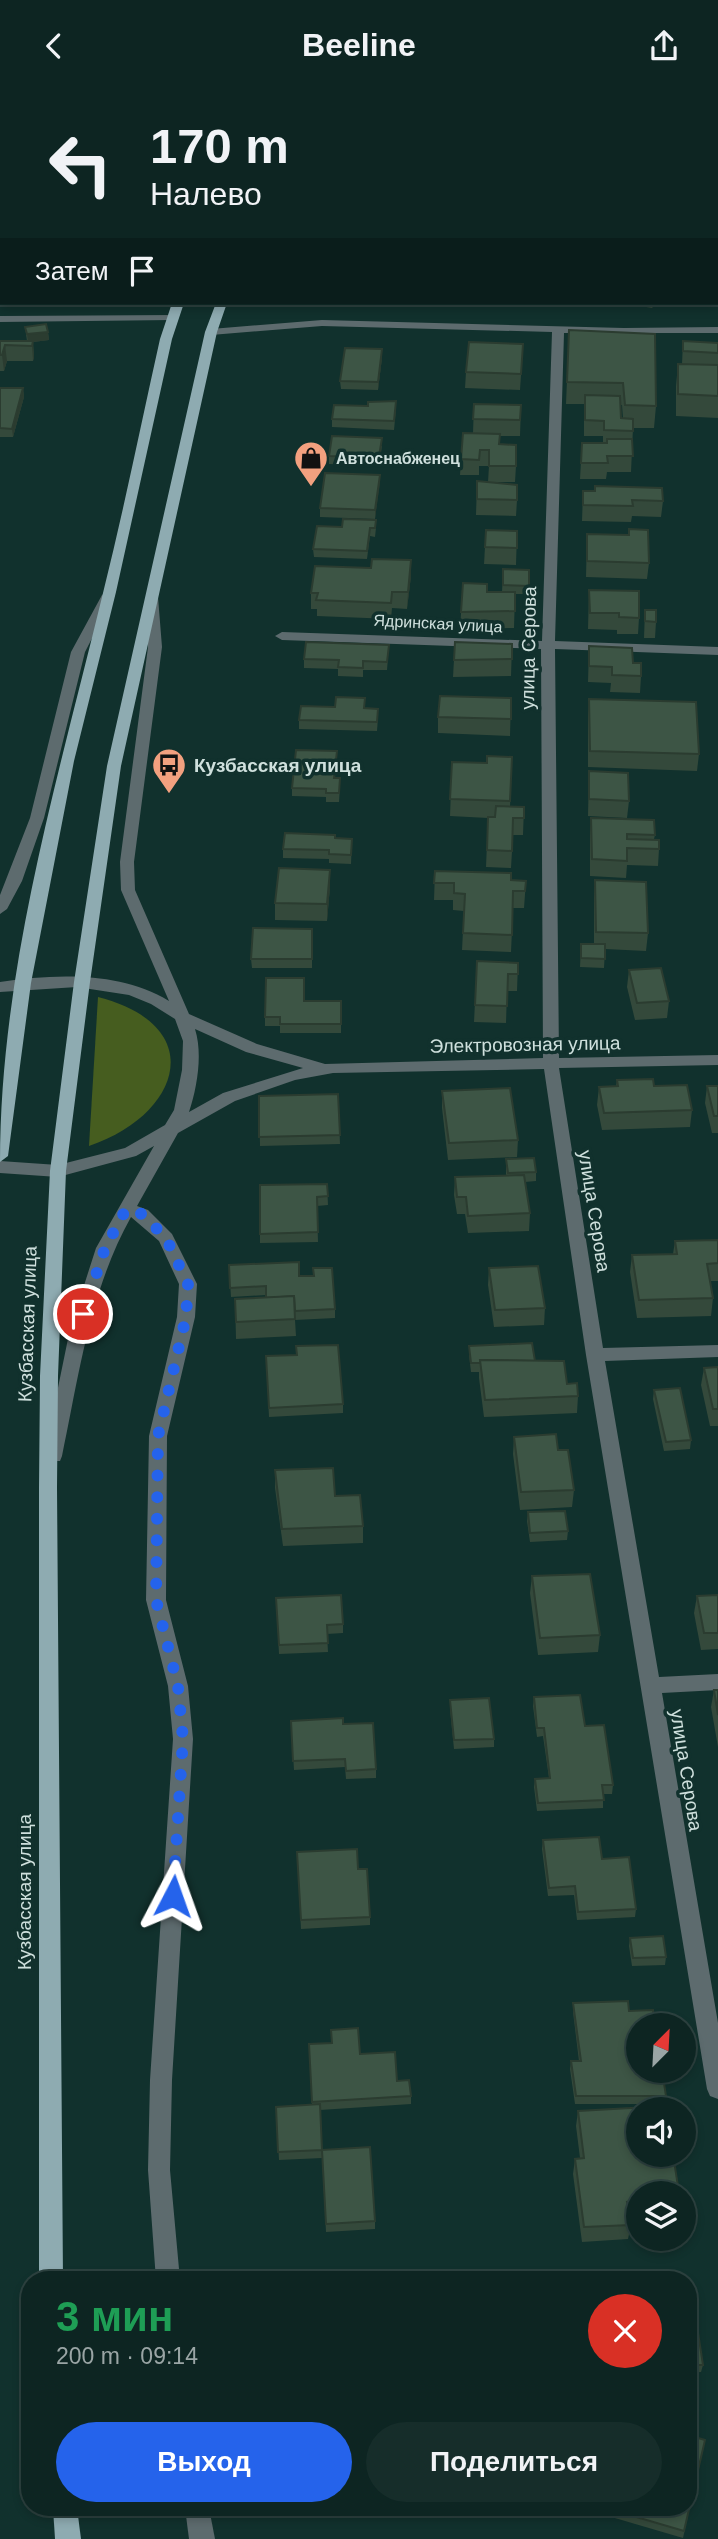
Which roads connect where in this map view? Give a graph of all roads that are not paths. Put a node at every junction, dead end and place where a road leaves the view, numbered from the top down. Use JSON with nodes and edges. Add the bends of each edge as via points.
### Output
{"nodes":[{"id":1,"x":177,"y":305,"type":"edge"},
{"id":2,"x":220,"y":305,"type":"edge"},
{"id":3,"x":172,"y":317,"type":"junction"},
{"id":4,"x":0,"y":319,"type":"edge"},
{"id":5,"x":558,"y":329,"type":"junction"},
{"id":6,"x":718,"y":330,"type":"edge"},
{"id":7,"x":211,"y":332,"type":"junction"},
{"id":8,"x":110,"y":592,"type":"junction"},
{"id":9,"x":152,"y":597,"type":"junction"},
{"id":10,"x":282,"y":636,"type":"dead end"},
{"id":11,"x":548,"y":646,"type":"junction"},
{"id":12,"x":718,"y":651,"type":"edge"},
{"id":13,"x":0,"y":909,"type":"edge"},
{"id":14,"x":82,"y":982,"type":"junction"},
{"id":15,"x":23,"y":983,"type":"junction"},
{"id":16,"x":0,"y":987,"type":"edge"},
{"id":17,"x":181,"y":1017,"type":"junction"},
{"id":18,"x":718,"y":1060,"type":"edge"},
{"id":19,"x":551,"y":1065,"type":"junction"},
{"id":20,"x":332,"y":1068,"type":"junction"},
{"id":21,"x":170,"y":1131,"type":"junction"},
{"id":22,"x":0,"y":1156,"type":"edge"},
{"id":23,"x":0,"y":1167,"type":"edge"},
{"id":24,"x":58,"y":1171,"type":"junction"},
{"id":25,"x":126,"y":1209,"type":"junction"},
{"id":26,"x":718,"y":1351,"type":"edge"},
{"id":27,"x":595,"y":1355,"type":"junction"},
{"id":28,"x":48,"y":1487,"type":"junction"},
{"id":29,"x":718,"y":1682,"type":"edge"},
{"id":30,"x":651,"y":1685,"type":"junction"},
{"id":31,"x":718,"y":2089,"type":"edge"},
{"id":32,"x":51,"y":2271,"type":"edge"},
{"id":33,"x":167,"y":2271,"type":"edge"},
{"id":34,"x":66,"y":2516,"type":"edge"},
{"id":35,"x":198,"y":2516,"type":"edge"},
{"id":36,"x":68,"y":2539,"type":"edge"},
{"id":37,"x":202,"y":2539,"type":"edge"}],
"edges":[{"from":1,"to":3,"type":"main road"},
{"from":2,"to":7,"type":"main road","name":"Кузбасская улица"},
{"from":3,"to":4,"type":"street"},
{"from":3,"to":8,"type":"main road"},
{"from":5,"to":6,"type":"street"},
{"from":5,"to":7,"type":"street","via":[[322,323]]},
{"from":5,"to":11,"type":"street","name":"улица Серова"},
{"from":7,"to":9,"type":"main road","name":"Кузбасская улица"},
{"from":8,"to":13,"type":"street","via":[[79,649],[19,872]]},
{"from":8,"to":15,"type":"main road","via":[[67,761]]},
{"from":9,"to":14,"type":"main road","name":"Кузбасская улица","via":[[114,767]]},
{"from":9,"to":17,"type":"street","via":[[155,647],[127,862],[128,890]]},
{"from":10,"to":11,"type":"street","name":"Ядринская улица"},
{"from":11,"to":12,"type":"street","name":"Ядринская улица"},
{"from":11,"to":19,"type":"street","name":"улица Серова"},
{"from":14,"to":15,"type":"street"},
{"from":14,"to":17,"type":"street","via":[[120,987],[155,999]]},
{"from":14,"to":24,"type":"main road","name":"Кузбасская улица"},
{"from":15,"to":16,"type":"street"},
{"from":15,"to":22,"type":"main road"},
{"from":17,"to":20,"type":"street","via":[[241,1047]]},
{"from":17,"to":21,"type":"street","via":[[191,1041],[190,1070],[182,1110]]},
{"from":18,"to":19,"type":"street","name":"Электровозная улица"},
{"from":19,"to":20,"type":"street","name":"Электровозная улица"},
{"from":19,"to":27,"type":"street","name":"улица Серова"},
{"from":20,"to":21,"type":"street","via":[[293,1075],[229,1097]]},
{"from":21,"to":24,"type":"street","via":[[130,1152]]},
{"from":21,"to":25,"type":"street"},
{"from":23,"to":24,"type":"street"},
{"from":24,"to":28,"type":"main road","name":"Кузбасская улица"},
{"from":25,"to":28,"type":"street","via":[[105,1248],[79,1329]]},
{"from":25,"to":33,"type":"street","via":[[142,1214],[166,1238],[188,1284],[186,1317],[158,1436],[156,1600],[178,1686],[183,1739],[160,2080],[159,2170]]},
{"from":26,"to":27,"type":"street"},
{"from":27,"to":30,"type":"street","name":"улица Серова"},
{"from":28,"to":32,"type":"main road","name":"Кузбасская улица"},
{"from":29,"to":30,"type":"street"},
{"from":30,"to":31,"type":"street","name":"улица Серова"},
{"from":34,"to":36,"type":"main road"},
{"from":35,"to":37,"type":"street"}]}
